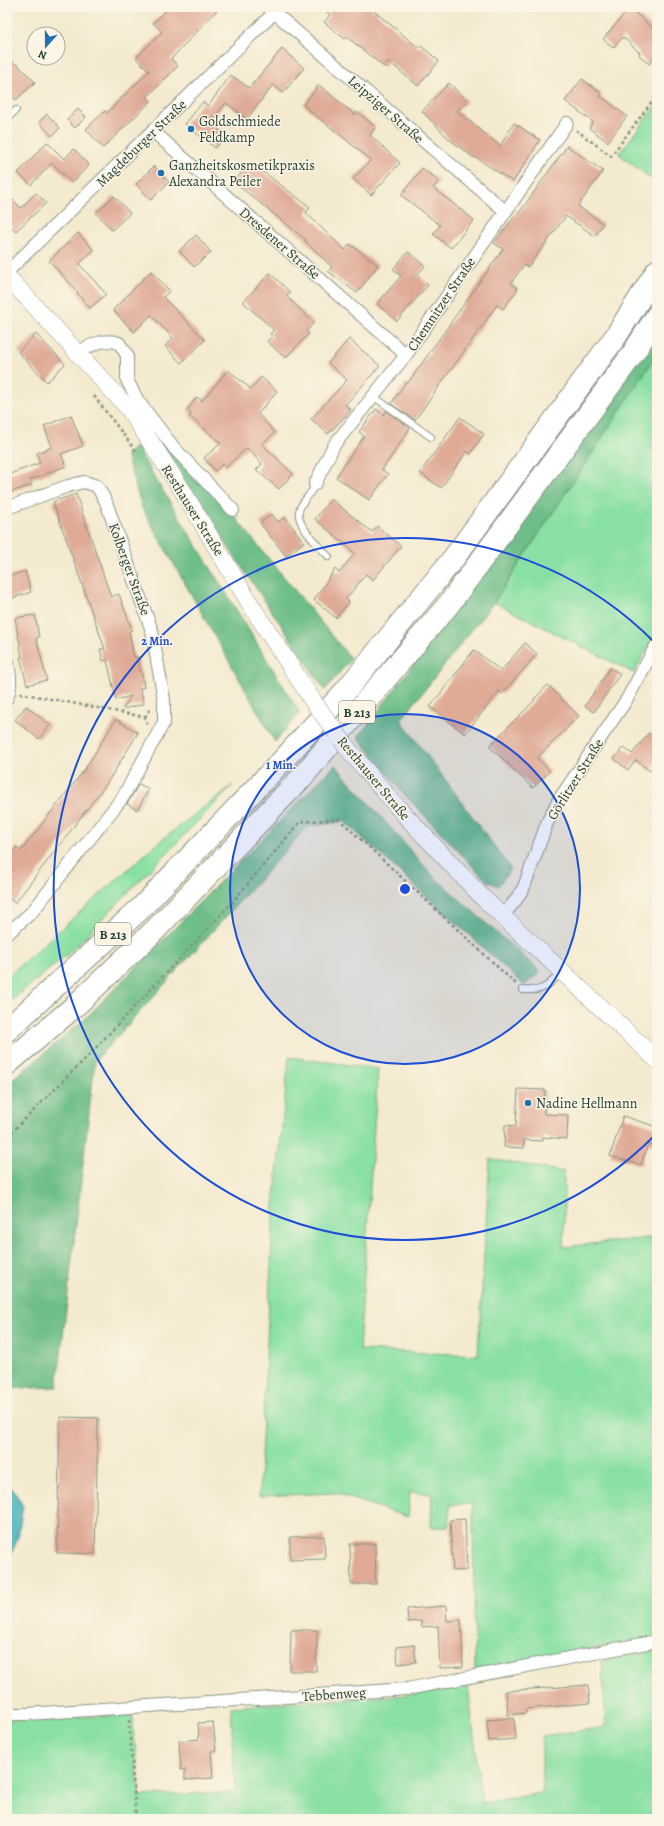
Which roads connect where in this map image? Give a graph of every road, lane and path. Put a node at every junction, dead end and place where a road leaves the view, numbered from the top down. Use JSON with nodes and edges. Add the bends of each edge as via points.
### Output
{"nodes":[{"id":1,"x":271,"y":10,"type":"edge"},
{"id":2,"x":657,"y":96,"type":"edge"},
{"id":3,"x":16,"y":110,"type":"dead end"},
{"id":4,"x":7,"y":119,"type":"edge"},
{"id":5,"x":567,"y":123,"type":"joint"},
{"id":6,"x":154,"y":132,"type":"junction"},
{"id":7,"x":505,"y":211,"type":"junction"},
{"id":8,"x":657,"y":271,"type":"edge"},
{"id":9,"x":7,"y":272,"type":"edge"},
{"id":10,"x":7,"y":276,"type":"edge"},
{"id":11,"x":657,"y":316,"type":"edge"},
{"id":12,"x":77,"y":352,"type":"junction"},
{"id":13,"x":406,"y":355,"type":"junction"},
{"id":14,"x":92,"y":392,"type":"dead end"},
{"id":15,"x":373,"y":396,"type":"junction"},
{"id":16,"x":431,"y":437,"type":"dead end"},
{"id":17,"x":140,"y":457,"type":"dead end"},
{"id":18,"x":315,"y":484,"type":"joint"},
{"id":19,"x":7,"y":508,"type":"edge"},
{"id":20,"x":233,"y":510,"type":"dead end"},
{"id":21,"x":329,"y":557,"type":"dead end"},
{"id":22,"x":657,"y":644,"type":"edge"},
{"id":23,"x":7,"y":660,"type":"edge"},
{"id":24,"x":9,"y":695,"type":"edge"},
{"id":25,"x":156,"y":737,"type":"junction"},
{"id":26,"x":502,"y":917,"type":"junction"},
{"id":27,"x":7,"y":934,"type":"edge"},
{"id":28,"x":562,"y":972,"type":"junction"},
{"id":29,"x":524,"y":990,"type":"joint"},
{"id":30,"x":7,"y":1030,"type":"edge"},
{"id":31,"x":657,"y":1060,"type":"edge"},
{"id":32,"x":7,"y":1064,"type":"edge"},
{"id":33,"x":7,"y":1137,"type":"edge"},
{"id":34,"x":657,"y":1641,"type":"edge"},
{"id":35,"x":128,"y":1707,"type":"junction"},
{"id":36,"x":7,"y":1714,"type":"edge"},
{"id":37,"x":136,"y":1819,"type":"edge"}],
"edges":[{"from":1,"to":6,"type":"street","name":"Magdeburger Straße"},
{"from":1,"to":7,"type":"street","name":"Leipziger Straße"},
{"from":2,"to":5,"type":"path","via":[[611,156]]},
{"from":3,"to":4,"type":"lane"},
{"from":5,"to":7,"type":"street","name":"Chemnitzer Straße"},
{"from":6,"to":9,"type":"street","name":"Magdeburger Straße"},
{"from":6,"to":13,"type":"street","name":"Dresdener Straße"},
{"from":7,"to":13,"type":"street","name":"Chemnitzer Straße"},
{"from":8,"to":30,"type":"highway","number":"B 213","via":[[616,336],[453,559],[348,688],[283,760],[140,909]]},
{"from":10,"to":12,"type":"street","name":"Resthauser Straße"},
{"from":11,"to":32,"type":"highway","number":"B 213","via":[[632,355],[450,604],[301,778],[154,931],[75,1006]]},
{"from":12,"to":20,"type":"street","name":"Resthauser Straße","via":[[97,342],[110,340],[119,343],[127,355],[127,380],[138,401],[175,449]]},
{"from":12,"to":26,"type":"street","name":"Resthauser Straße","bridge":true,"via":[[129,409],[184,493],[252,607],[313,701],[352,754],[401,811]]},
{"from":13,"to":15,"type":"street","name":"Chemnitzer Straße"},
{"from":14,"to":17,"type":"path"},
{"from":15,"to":16,"type":"lane"},
{"from":15,"to":18,"type":"street","name":"Chemnitzer Straße","via":[[334,445]]},
{"from":18,"to":21,"type":"lane","via":[[311,495],[300,507],[299,519]]},
{"from":19,"to":25,"type":"street","name":"Kolberger Straße","via":[[84,482],[97,486],[106,502],[152,631],[164,700],[164,722]]},
{"from":22,"to":26,"type":"street","name":"Görlitzer Straße","via":[[627,699],[558,801],[547,823],[524,887]]},
{"from":23,"to":24,"type":"street","via":[[10,671]]},
{"from":24,"to":25,"type":"path","via":[[145,717],[149,729]]},
{"from":25,"to":27,"type":"street","name":"Kolberger Straße","via":[[123,797],[32,912]]},
{"from":26,"to":28,"type":"street","name":"Resthauser Straße"},
{"from":28,"to":29,"type":"lane","via":[[545,989]]},
{"from":28,"to":31,"type":"street","name":"Resthauser Straße"},
{"from":29,"to":33,"type":"path","via":[[339,819],[300,822],[224,912],[89,1055]]},
{"from":34,"to":35,"type":"street","name":"Tebbenweg","via":[[408,1690]]},
{"from":35,"to":36,"type":"street","name":"Tebbenweg"},
{"from":35,"to":37,"type":"path"}]}
